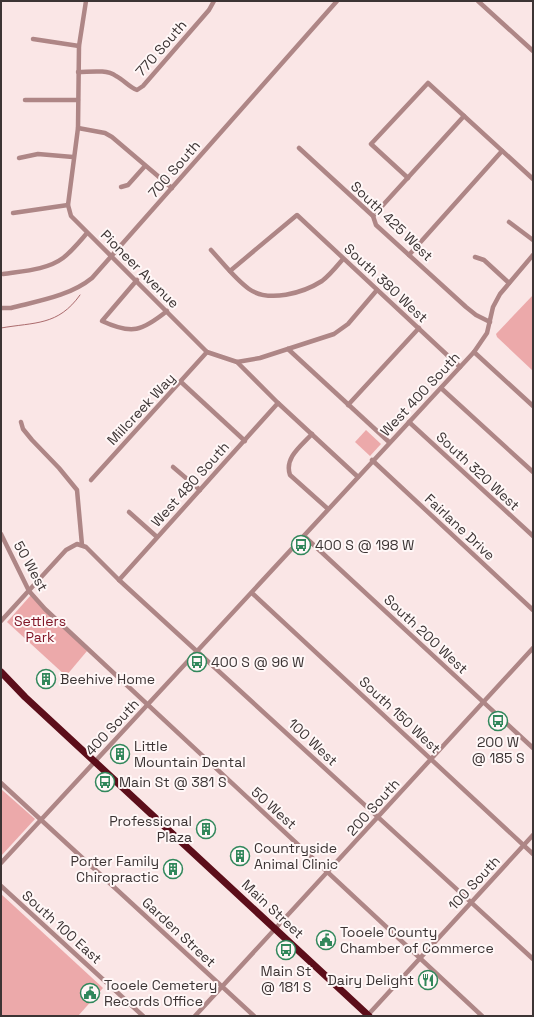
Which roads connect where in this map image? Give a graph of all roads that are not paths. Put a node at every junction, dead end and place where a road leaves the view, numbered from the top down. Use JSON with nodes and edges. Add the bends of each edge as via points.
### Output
{"nodes":[{"id":1,"x":86,"y":1,"type":"edge"},
{"id":2,"x":214,"y":1,"type":"edge"},
{"id":3,"x":337,"y":1,"type":"edge"},
{"id":4,"x":478,"y":1,"type":"edge"},
{"id":5,"x":33,"y":39,"type":"dead end"},
{"id":6,"x":79,"y":46,"type":"junction"},
{"id":7,"x":533,"y":50,"type":"edge"},
{"id":8,"x":78,"y":72,"type":"junction"},
{"id":9,"x":25,"y":100,"type":"dead end"},
{"id":10,"x":78,"y":100,"type":"junction"},
{"id":11,"x":464,"y":116,"type":"junction"},
{"id":12,"x":78,"y":128,"type":"junction"},
{"id":13,"x":299,"y":148,"type":"dead end"},
{"id":14,"x":502,"y":151,"type":"junction"},
{"id":15,"x":74,"y":157,"type":"junction"},
{"id":16,"x":19,"y":158,"type":"dead end"},
{"id":17,"x":145,"y":166,"type":"junction"},
{"id":18,"x":408,"y":178,"type":"junction"},
{"id":19,"x":533,"y":179,"type":"edge"},
{"id":20,"x":122,"y":187,"type":"dead end"},
{"id":21,"x":172,"y":188,"type":"junction"},
{"id":22,"x":68,"y":205,"type":"junction"},
{"id":23,"x":13,"y":214,"type":"dead end"},
{"id":24,"x":373,"y":216,"type":"junction"},
{"id":25,"x":509,"y":222,"type":"dead end"},
{"id":26,"x":88,"y":233,"type":"junction"},
{"id":27,"x":533,"y":240,"type":"edge"},
{"id":28,"x":211,"y":250,"type":"dead end"},
{"id":29,"x":409,"y":255,"type":"junction"},
{"id":30,"x":533,"y":255,"type":"edge"},
{"id":31,"x":112,"y":256,"type":"junction"},
{"id":32,"x":475,"y":257,"type":"dead end"},
{"id":33,"x":344,"y":259,"type":"junction"},
{"id":34,"x":230,"y":271,"type":"junction"},
{"id":35,"x":3,"y":274,"type":"dead end"},
{"id":36,"x":137,"y":280,"type":"junction"},
{"id":37,"x":509,"y":282,"type":"junction"},
{"id":38,"x":378,"y":290,"type":"junction"},
{"id":39,"x":1,"y":308,"type":"edge"},
{"id":40,"x":167,"y":311,"type":"junction"},
{"id":41,"x":490,"y":322,"type":"junction"},
{"id":42,"x":419,"y":328,"type":"junction"},
{"id":43,"x":288,"y":349,"type":"junction"},
{"id":44,"x":208,"y":352,"type":"junction"},
{"id":45,"x":474,"y":352,"type":"junction"},
{"id":46,"x":237,"y":362,"type":"junction"},
{"id":47,"x":460,"y":367,"type":"junction"},
{"id":48,"x":181,"y":382,"type":"junction"},
{"id":49,"x":441,"y":388,"type":"junction"},
{"id":50,"x":278,"y":403,"type":"junction"},
{"id":51,"x":348,"y":405,"type":"junction"},
{"id":52,"x":533,"y":406,"type":"edge"},
{"id":53,"x":21,"y":422,"type":"dead end"},
{"id":54,"x":409,"y":422,"type":"junction"},
{"id":55,"x":312,"y":434,"type":"junction"},
{"id":56,"x":245,"y":441,"type":"junction"},
{"id":57,"x":389,"y":442,"type":"junction"},
{"id":58,"x":372,"y":460,"type":"junction"},
{"id":59,"x":173,"y":467,"type":"dead end"},
{"id":60,"x":533,"y":472,"type":"edge"},
{"id":61,"x":358,"y":476,"type":"junction"},
{"id":62,"x":91,"y":480,"type":"dead end"},
{"id":63,"x":200,"y":490,"type":"junction"},
{"id":64,"x":328,"y":509,"type":"junction"},
{"id":65,"x":129,"y":512,"type":"dead end"},
{"id":66,"x":1,"y":534,"type":"edge"},
{"id":67,"x":304,"y":536,"type":"junction"},
{"id":68,"x":533,"y":536,"type":"edge"},
{"id":69,"x":157,"y":537,"type":"junction"},
{"id":70,"x":79,"y":545,"type":"junction"},
{"id":71,"x":119,"y":580,"type":"junction"},
{"id":72,"x":29,"y":591,"type":"junction"},
{"id":73,"x":252,"y":593,"type":"junction"},
{"id":74,"x":533,"y":610,"type":"edge"},
{"id":75,"x":1,"y":621,"type":"edge"},
{"id":76,"x":533,"y":648,"type":"edge"},
{"id":77,"x":198,"y":651,"type":"junction"},
{"id":78,"x":1,"y":672,"type":"edge"},
{"id":79,"x":484,"y":702,"type":"junction"},
{"id":80,"x":147,"y":705,"type":"junction"},
{"id":81,"x":532,"y":745,"type":"edge"},
{"id":82,"x":431,"y":759,"type":"junction"},
{"id":83,"x":95,"y":762,"type":"junction"},
{"id":84,"x":1,"y":783,"type":"edge"},
{"id":85,"x":379,"y":818,"type":"junction"},
{"id":86,"x":42,"y":820,"type":"junction"},
{"id":87,"x":533,"y":835,"type":"edge"},
{"id":88,"x":524,"y":846,"type":"junction"},
{"id":89,"x":533,"y":854,"type":"edge"},
{"id":90,"x":1,"y":864,"type":"edge"},
{"id":91,"x":328,"y":872,"type":"junction"},
{"id":92,"x":1,"y":886,"type":"edge"},
{"id":93,"x":470,"y":903,"type":"junction"},
{"id":94,"x":275,"y":929,"type":"junction"},
{"id":95,"x":420,"y":959,"type":"junction"},
{"id":96,"x":533,"y":959,"type":"edge"},
{"id":97,"x":221,"y":987,"type":"junction"},
{"id":98,"x":143,"y":1016,"type":"edge"},
{"id":99,"x":195,"y":1016,"type":"edge"},
{"id":100,"x":254,"y":1016,"type":"edge"},
{"id":101,"x":368,"y":1016,"type":"edge"},
{"id":102,"x":482,"y":1016,"type":"edge"}],
"edges":[{"from":1,"to":6,"type":"street"},
{"from":2,"to":8,"type":"street","name":"770 South","via":[[209,10],[138,90],[108,72]]},
{"from":3,"to":21,"type":"street","name":"700 South"},
{"from":4,"to":7,"type":"street"},
{"from":5,"to":6,"type":"street"},
{"from":6,"to":8,"type":"street"},
{"from":8,"to":10,"type":"street"},
{"from":9,"to":10,"type":"street"},
{"from":10,"to":12,"type":"street"},
{"from":11,"to":14,"type":"street"},
{"from":11,"to":18,"type":"street"},
{"from":11,"to":18,"type":"street","via":[[428,83],[371,144]]},
{"from":12,"to":15,"type":"street"},
{"from":12,"to":17,"type":"street","via":[[105,133]]},
{"from":13,"to":24,"type":"street","name":"South 425 West"},
{"from":14,"to":19,"type":"street"},
{"from":14,"to":29,"type":"street"},
{"from":15,"to":16,"type":"street","via":[[38,154]]},
{"from":15,"to":22,"type":"street"},
{"from":17,"to":20,"type":"street","via":[[128,185]]},
{"from":17,"to":21,"type":"street"},
{"from":18,"to":24,"type":"street"},
{"from":21,"to":31,"type":"street","name":"700 South"},
{"from":22,"to":23,"type":"street"},
{"from":22,"to":26,"type":"street","name":"Pioneer Avenue","via":[[71,216]]},
{"from":24,"to":29,"type":"street","name":"South 425 West","via":[[376,225]]},
{"from":25,"to":27,"type":"street"},
{"from":26,"to":31,"type":"street","name":"Pioneer Avenue"},
{"from":26,"to":35,"type":"street","via":[[64,258],[54,264]]},
{"from":28,"to":34,"type":"street"},
{"from":29,"to":41,"type":"street","name":"South 425 West","via":[[466,307]]},
{"from":30,"to":37,"type":"street","name":"West 400 South"},
{"from":31,"to":36,"type":"street","name":"Pioneer Avenue"},
{"from":31,"to":39,"type":"street","name":"700 South","via":[[82,286],[11,308]]},
{"from":32,"to":37,"type":"street","via":[[484,260]]},
{"from":33,"to":34,"type":"street","via":[[322,280],[303,289],[277,296],[262,296],[249,289]]},
{"from":33,"to":34,"type":"street","name":"South 380 West","via":[[297,215]]},
{"from":33,"to":38,"type":"street","name":"South 380 West"},
{"from":36,"to":40,"type":"street","name":"Pioneer Avenue"},
{"from":36,"to":40,"type":"street","via":[[102,321],[123,330],[137,329],[152,323]]},
{"from":37,"to":41,"type":"street","name":"West 400 South","via":[[493,307]]},
{"from":38,"to":42,"type":"street","name":"South 380 West"},
{"from":38,"to":43,"type":"street","via":[[348,324],[334,334]]},
{"from":40,"to":44,"type":"street","name":"Pioneer Avenue"},
{"from":41,"to":45,"type":"street","name":"West 400 South","via":[[487,333]]},
{"from":42,"to":47,"type":"street","name":"South 380 West"},
{"from":42,"to":51,"type":"street"},
{"from":43,"to":46,"type":"street"},
{"from":43,"to":51,"type":"street"},
{"from":44,"to":46,"type":"street","name":"Pioneer Avenue"},
{"from":44,"to":48,"type":"street","name":"Millcreek Way"},
{"from":45,"to":47,"type":"street","name":"West 400 South"},
{"from":45,"to":52,"type":"street"},
{"from":46,"to":50,"type":"street","name":"Pioneer Avenue"},
{"from":47,"to":49,"type":"street","name":"West 400 South"},
{"from":48,"to":56,"type":"street"},
{"from":48,"to":62,"type":"street","name":"Millcreek Way"},
{"from":49,"to":54,"type":"street","name":"West 400 South"},
{"from":49,"to":60,"type":"street"},
{"from":50,"to":55,"type":"street","name":"Pioneer Avenue"},
{"from":50,"to":56,"type":"street","name":"West 480 South"},
{"from":51,"to":57,"type":"street"},
{"from":53,"to":70,"type":"street","via":[[32,440],[60,468],[77,490]]},
{"from":54,"to":57,"type":"street","name":"West 400 South"},
{"from":54,"to":68,"type":"street","name":"South 320 West"},
{"from":55,"to":61,"type":"street","name":"Pioneer Avenue"},
{"from":55,"to":64,"type":"street","via":[[289,460],[288,469],[290,475]]},
{"from":56,"to":63,"type":"street","name":"West 480 South"},
{"from":57,"to":58,"type":"street","name":"West 400 South"},
{"from":58,"to":61,"type":"street","name":"West 400 South"},
{"from":58,"to":74,"type":"street","name":"Fairlane Drive"},
{"from":59,"to":63,"type":"street"},
{"from":61,"to":64,"type":"street","name":"West 400 South"},
{"from":63,"to":69,"type":"street","name":"West 480 South"},
{"from":64,"to":67,"type":"street","name":"West 400 South"},
{"from":65,"to":69,"type":"street"},
{"from":66,"to":72,"type":"street","name":"50 West"},
{"from":67,"to":73,"type":"street","name":"400 South"},
{"from":67,"to":79,"type":"street","name":"South 200 West"},
{"from":69,"to":71,"type":"street","name":"West 480 South"},
{"from":70,"to":71,"type":"street","name":"100 West","via":[[86,547]]},
{"from":70,"to":72,"type":"street","via":[[66,550]]},
{"from":71,"to":77,"type":"street","name":"100 West"},
{"from":72,"to":75,"type":"street"},
{"from":72,"to":80,"type":"street","name":"50 West"},
{"from":73,"to":77,"type":"street","name":"400 South"},
{"from":73,"to":82,"type":"street","name":"South 150 West"},
{"from":76,"to":79,"type":"street","name":"200 South"},
{"from":77,"to":80,"type":"street","name":"400 South"},
{"from":77,"to":85,"type":"street","name":"100 West"},
{"from":78,"to":83,"type":"highway","name":"Main Street"},
{"from":79,"to":81,"type":"street","name":"South 200 West"},
{"from":79,"to":82,"type":"street","name":"200 South"},
{"from":80,"to":83,"type":"street","name":"400 South"},
{"from":80,"to":91,"type":"street","name":"50 West"},
{"from":82,"to":85,"type":"street","name":"200 South"},
{"from":82,"to":88,"type":"street","name":"South 150 West"},
{"from":83,"to":86,"type":"street","name":"400 South"},
{"from":83,"to":94,"type":"highway","name":"Main Street"},
{"from":84,"to":86,"type":"street","name":"Garden Street"},
{"from":85,"to":91,"type":"street","name":"200 South"},
{"from":85,"to":93,"type":"street","name":"100 West"},
{"from":86,"to":90,"type":"street","name":"400 South"},
{"from":86,"to":97,"type":"street","name":"Garden Street"},
{"from":87,"to":88,"type":"street","name":"100 South"},
{"from":88,"to":89,"type":"street","name":"South 150 West"},
{"from":88,"to":93,"type":"street","name":"100 South"},
{"from":91,"to":94,"type":"street","name":"200 South"},
{"from":91,"to":95,"type":"street","name":"50 West"},
{"from":92,"to":98,"type":"street","name":"South 100 East"},
{"from":93,"to":95,"type":"street","name":"100 South"},
{"from":93,"to":96,"type":"street","name":"100 West"},
{"from":94,"to":97,"type":"street","name":"200 South"},
{"from":94,"to":101,"type":"highway","name":"Main Street"},
{"from":95,"to":101,"type":"street","name":"100 South"},
{"from":95,"to":102,"type":"street","name":"50 West"},
{"from":97,"to":99,"type":"street","name":"200 South"},
{"from":97,"to":100,"type":"street","name":"Garden Street"}]}
